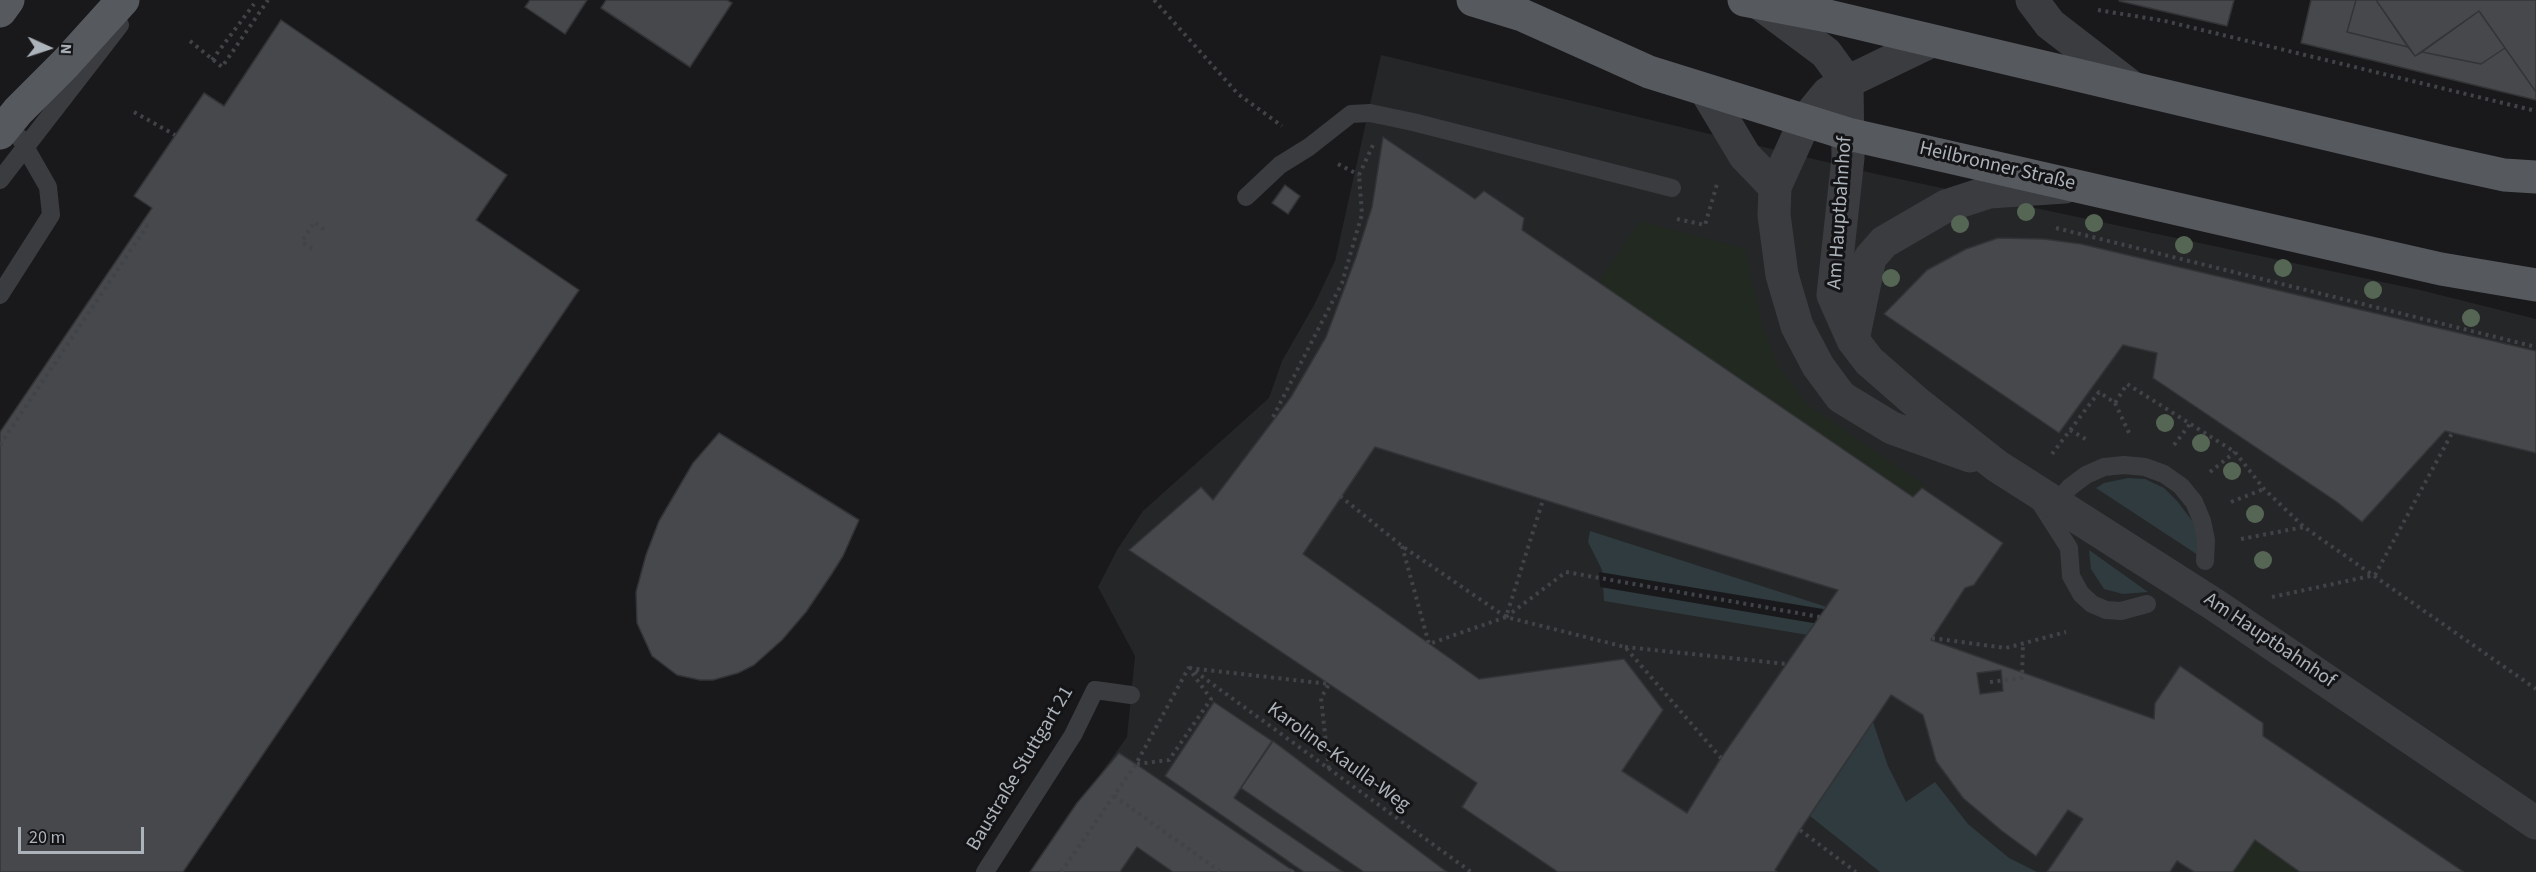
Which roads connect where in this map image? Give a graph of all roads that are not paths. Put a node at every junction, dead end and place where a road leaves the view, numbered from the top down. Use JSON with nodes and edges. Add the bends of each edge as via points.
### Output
{"nodes":[{"id":1,"x":8,"y":0,"type":"edge"},
{"id":2,"x":123,"y":0,"type":"edge"},
{"id":3,"x":139,"y":0,"type":"edge"},
{"id":4,"x":1473,"y":0,"type":"edge"},
{"id":5,"x":2032,"y":0,"type":"edge"},
{"id":6,"x":1751,"y":2,"type":"edge"},
{"id":7,"x":0,"y":11,"type":"edge"},
{"id":8,"x":1930,"y":42,"type":"junction"},
{"id":9,"x":1847,"y":82,"type":"junction"},
{"id":10,"x":2133,"y":88,"type":"junction"},
{"id":11,"x":1706,"y":91,"type":"junction"},
{"id":12,"x":1805,"y":122,"type":"junction"},
{"id":13,"x":12,"y":133,"type":"edge"},
{"id":14,"x":1848,"y":134,"type":"junction"},
{"id":15,"x":2536,"y":177,"type":"edge"},
{"id":16,"x":0,"y":180,"type":"edge"},
{"id":17,"x":2082,"y":186,"type":"junction"},
{"id":18,"x":1775,"y":187,"type":"junction"},
{"id":19,"x":1672,"y":188,"type":"dead end"},
{"id":20,"x":1245,"y":197,"type":"dead end"},
{"id":21,"x":2536,"y":285,"type":"edge"},
{"id":22,"x":0,"y":295,"type":"edge"},
{"id":23,"x":1853,"y":340,"type":"junction"},
{"id":24,"x":1998,"y":466,"type":"junction"},
{"id":25,"x":2028,"y":485,"type":"junction"},
{"id":26,"x":2057,"y":502,"type":"junction"},
{"id":27,"x":2205,"y":561,"type":"dead end"},
{"id":28,"x":2147,"y":604,"type":"dead end"},
{"id":29,"x":1131,"y":695,"type":"dead end"},
{"id":30,"x":2536,"y":823,"type":"edge"},
{"id":31,"x":985,"y":872,"type":"edge"}],
"edges":[{"from":1,"to":7,"type":"main road"},
{"from":2,"to":13,"type":"main road"},
{"from":3,"to":13,"type":"lane"},
{"from":4,"to":11,"type":"main road","name":"Heilbronner Straße","via":[[1522,15],[1649,72]]},
{"from":5,"to":10,"type":"street","via":[[2049,24]]},
{"from":6,"to":8,"type":"main road","via":[[1828,16]]},
{"from":6,"to":9,"type":"street","via":[[1826,53]]},
{"from":8,"to":9,"type":"street","name":"Am Hauptbahnhof"},
{"from":8,"to":10,"type":"main road"},
{"from":9,"to":12,"type":"street","name":"Am Hauptbahnhof","via":[[1828,93]]},
{"from":9,"to":14,"type":"street","name":"Am Hauptbahnhof"},
{"from":10,"to":15,"type":"main road","via":[[2445,162],[2504,175]]},
{"from":11,"to":12,"type":"main road","name":"Heilbronner Straße"},
{"from":11,"to":18,"type":"street","via":[[1745,156]]},
{"from":12,"to":14,"type":"main road","name":"Heilbronner Straße"},
{"from":12,"to":18,"type":"street","name":"Am Hauptbahnhof"},
{"from":13,"to":16,"type":"lane"},
{"from":13,"to":22,"type":"lane","via":[[48,186],[51,215]]},
{"from":14,"to":17,"type":"main road","name":"Heilbronner Straße"},
{"from":14,"to":23,"type":"street","name":"Am Hauptbahnhof","via":[[1833,295]]},
{"from":17,"to":21,"type":"main road","name":"Heilbronner Straße","via":[[2441,269]]},
{"from":17,"to":23,"type":"street","name":"Am Hauptbahnhof","via":[[1989,192],[1946,206],[1884,242],[1870,258]]},
{"from":18,"to":24,"type":"street","name":"Am Hauptbahnhof","via":[[1774,215],[1782,275],[1797,326],[1818,366],[1841,397],[1892,428]]},
{"from":19,"to":20,"type":"lane","via":[[1370,113],[1351,114],[1280,165]]},
{"from":23,"to":24,"type":"street","name":"Am Hauptbahnhof","via":[[1869,361],[1916,402]]},
{"from":24,"to":25,"type":"street","name":"Am Hauptbahnhof"},
{"from":25,"to":26,"type":"street","name":"Am Hauptbahnhof"},
{"from":25,"to":28,"type":"lane","via":[[2069,548],[2071,576],[2081,594],[2106,610],[2121,611]]},
{"from":26,"to":27,"type":"lane","via":[[2086,475],[2104,467],[2145,466],[2181,486],[2194,502],[2206,540]]},
{"from":26,"to":30,"type":"street","name":"Am Hauptbahnhof"},
{"from":29,"to":31,"type":"lane","name":"Baustraße Stuttgart 21","via":[[1095,690],[1073,735]]}]}
